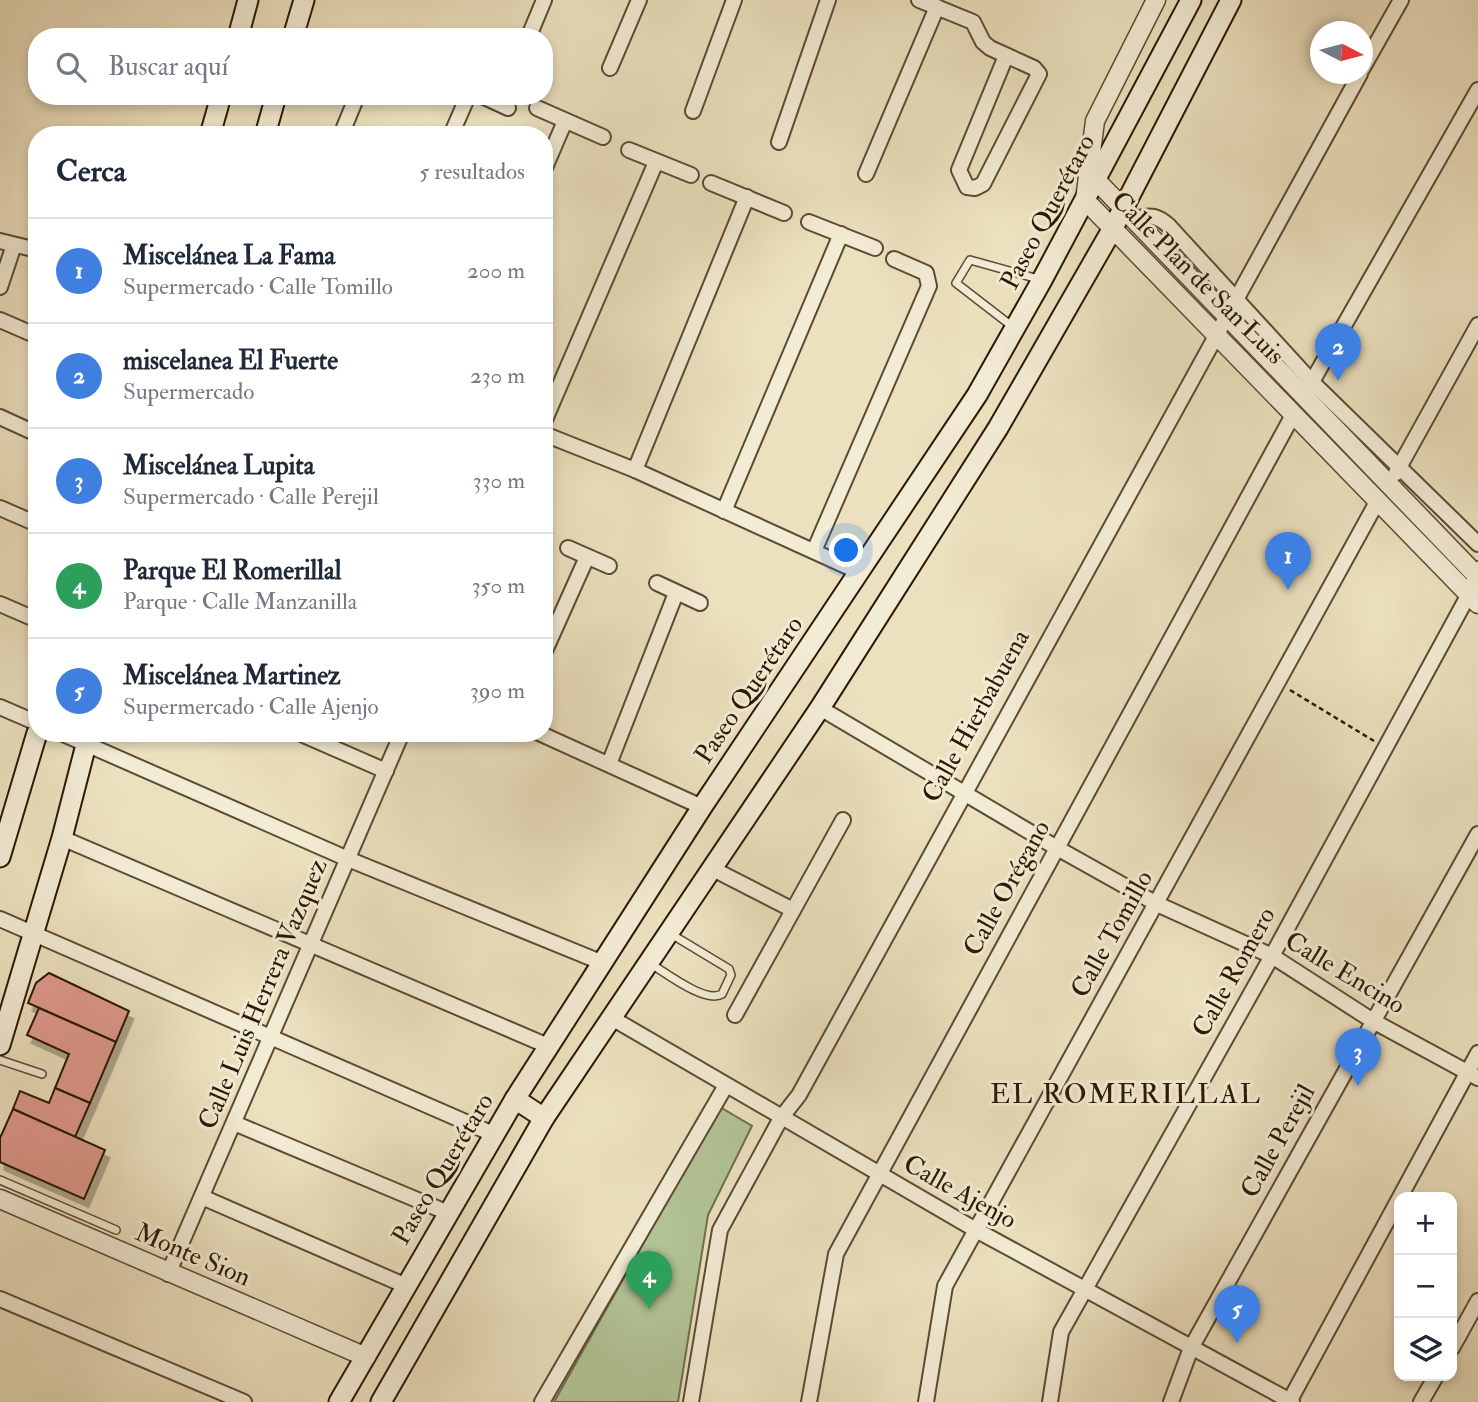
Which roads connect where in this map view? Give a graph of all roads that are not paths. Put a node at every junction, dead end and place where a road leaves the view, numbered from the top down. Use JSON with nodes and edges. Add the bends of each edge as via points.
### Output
{"nodes":[{"id":1,"x":248,"y":0,"type":"edge"},
{"id":2,"x":304,"y":0,"type":"edge"},
{"id":3,"x":544,"y":0,"type":"edge"},
{"id":4,"x":639,"y":0,"type":"edge"},
{"id":5,"x":734,"y":0,"type":"edge"},
{"id":6,"x":828,"y":0,"type":"edge"},
{"id":7,"x":919,"y":0,"type":"edge"},
{"id":8,"x":1141,"y":0,"type":"edge"},
{"id":9,"x":1156,"y":0,"type":"edge"},
{"id":10,"x":1191,"y":0,"type":"edge"},
{"id":11,"x":1231,"y":0,"type":"edge"},
{"id":12,"x":1401,"y":0,"type":"edge"},
{"id":13,"x":937,"y":7,"type":"junction"},
{"id":14,"x":1145,"y":20,"type":"junction"},
{"id":15,"x":240,"y":28,"type":"edge"},
{"id":16,"x":296,"y":28,"type":"edge"},
{"id":17,"x":532,"y":28,"type":"edge"},
{"id":18,"x":1373,"y":50,"type":"edge"},
{"id":19,"x":1006,"y":56,"type":"junction"},
{"id":20,"x":610,"y":68,"type":"dead end"},
{"id":21,"x":1354,"y":84,"type":"edge"},
{"id":22,"x":1478,"y":90,"type":"edge"},
{"id":23,"x":218,"y":105,"type":"edge"},
{"id":24,"x":273,"y":105,"type":"edge"},
{"id":25,"x":353,"y":105,"type":"edge"},
{"id":26,"x":464,"y":105,"type":"edge"},
{"id":27,"x":502,"y":105,"type":"edge"},
{"id":28,"x":508,"y":108,"type":"dead end"},
{"id":29,"x":537,"y":108,"type":"dead end"},
{"id":30,"x":693,"y":111,"type":"dead end"},
{"id":31,"x":565,"y":121,"type":"junction"},
{"id":32,"x":213,"y":126,"type":"edge"},
{"id":33,"x":268,"y":126,"type":"edge"},
{"id":34,"x":345,"y":126,"type":"edge"},
{"id":35,"x":456,"y":126,"type":"edge"},
{"id":36,"x":603,"y":137,"type":"dead end"},
{"id":37,"x":779,"y":142,"type":"dead end"},
{"id":38,"x":553,"y":149,"type":"edge"},
{"id":39,"x":629,"y":150,"type":"dead end"},
{"id":40,"x":656,"y":162,"type":"junction"},
{"id":41,"x":866,"y":174,"type":"dead end"},
{"id":42,"x":691,"y":175,"type":"dead end"},
{"id":43,"x":1096,"y":180,"type":"junction"},
{"id":44,"x":711,"y":183,"type":"dead end"},
{"id":45,"x":747,"y":197,"type":"junction"},
{"id":46,"x":1085,"y":200,"type":"junction"},
{"id":47,"x":784,"y":213,"type":"dead end"},
{"id":48,"x":1130,"y":213,"type":"junction"},
{"id":49,"x":809,"y":222,"type":"dead end"},
{"id":50,"x":1112,"y":228,"type":"junction"},
{"id":51,"x":841,"y":234,"type":"junction"},
{"id":52,"x":7,"y":243,"type":"edge"},
{"id":53,"x":28,"y":248,"type":"edge"},
{"id":54,"x":875,"y":248,"type":"dead end"},
{"id":55,"x":894,"y":259,"type":"dead end"},
{"id":56,"x":1042,"y":280,"type":"junction"},
{"id":57,"x":0,"y":287,"type":"edge"},
{"id":58,"x":1235,"y":298,"type":"junction"},
{"id":59,"x":1225,"y":315,"type":"junction"},
{"id":60,"x":0,"y":320,"type":"edge"},
{"id":61,"x":1478,"y":325,"type":"edge"},
{"id":62,"x":1015,"y":329,"type":"junction"},
{"id":63,"x":28,"y":332,"type":"edge"},
{"id":64,"x":1216,"y":332,"type":"junction"},
{"id":65,"x":1307,"y":389,"type":"junction"},
{"id":66,"x":553,"y":401,"type":"edge"},
{"id":67,"x":1294,"y":413,"type":"junction"},
{"id":68,"x":0,"y":417,"type":"edge"},
{"id":69,"x":28,"y":429,"type":"edge"},
{"id":70,"x":553,"y":438,"type":"edge"},
{"id":71,"x":1400,"y":466,"type":"junction"},
{"id":72,"x":635,"y":470,"type":"junction"},
{"id":73,"x":1387,"y":485,"type":"junction"},
{"id":74,"x":1377,"y":502,"type":"junction"},
{"id":75,"x":0,"y":508,"type":"edge"},
{"id":76,"x":724,"y":511,"type":"junction"},
{"id":77,"x":28,"y":520,"type":"edge"},
{"id":78,"x":1478,"y":544,"type":"edge"},
{"id":79,"x":568,"y":548,"type":"dead end"},
{"id":80,"x":814,"y":551,"type":"junction"},
{"id":81,"x":587,"y":557,"type":"junction"},
{"id":82,"x":609,"y":566,"type":"dead end"},
{"id":83,"x":859,"y":572,"type":"junction"},
{"id":84,"x":1477,"y":574,"type":"edge"},
{"id":85,"x":657,"y":583,"type":"dead end"},
{"id":86,"x":677,"y":593,"type":"junction"},
{"id":87,"x":1473,"y":599,"type":"edge"},
{"id":88,"x":699,"y":603,"type":"dead end"},
{"id":89,"x":0,"y":604,"type":"edge"},
{"id":90,"x":28,"y":616,"type":"edge"},
{"id":91,"x":553,"y":633,"type":"edge"},
{"id":92,"x":0,"y":707,"type":"edge"},
{"id":93,"x":820,"y":708,"type":"junction"},
{"id":94,"x":28,"y":719,"type":"edge"},
{"id":95,"x":553,"y":739,"type":"edge"},
{"id":96,"x":34,"y":742,"type":"edge"},
{"id":97,"x":86,"y":742,"type":"edge"},
{"id":98,"x":96,"y":742,"type":"edge"},
{"id":99,"x":320,"y":742,"type":"edge"},
{"id":100,"x":398,"y":742,"type":"edge"},
{"id":101,"x":609,"y":764,"type":"junction"},
{"id":102,"x":386,"y":771,"type":"junction"},
{"id":103,"x":963,"y":792,"type":"junction"},
{"id":104,"x":702,"y":807,"type":"junction"},
{"id":105,"x":7,"y":813,"type":"edge"},
{"id":106,"x":843,"y":820,"type":"dead end"},
{"id":107,"x":1478,"y":834,"type":"edge"},
{"id":108,"x":62,"y":838,"type":"junction"},
{"id":109,"x":1057,"y":848,"type":"junction"},
{"id":110,"x":0,"y":857,"type":"edge"},
{"id":111,"x":348,"y":859,"type":"junction"},
{"id":112,"x":711,"y":868,"type":"junction"},
{"id":113,"x":1157,"y":904,"type":"junction"},
{"id":114,"x":793,"y":910,"type":"junction"},
{"id":115,"x":0,"y":919,"type":"edge"},
{"id":116,"x":667,"y":932,"type":"junction"},
{"id":117,"x":33,"y":933,"type":"junction"},
{"id":118,"x":311,"y":945,"type":"junction"},
{"id":119,"x":1272,"y":956,"type":"junction"},
{"id":120,"x":647,"y":962,"type":"junction"},
{"id":121,"x":603,"y":963,"type":"junction"},
{"id":122,"x":735,"y":1014,"type":"dead end"},
{"id":123,"x":610,"y":1017,"type":"junction"},
{"id":124,"x":1373,"y":1021,"type":"junction"},
{"id":125,"x":272,"y":1036,"type":"junction"},
{"id":126,"x":0,"y":1045,"type":"edge"},
{"id":127,"x":548,"y":1046,"type":"junction"},
{"id":128,"x":1478,"y":1053,"type":"edge"},
{"id":129,"x":0,"y":1060,"type":"edge"},
{"id":130,"x":42,"y":1074,"type":"dead end"},
{"id":131,"x":1472,"y":1075,"type":"edge"},
{"id":132,"x":725,"y":1087,"type":"junction"},
{"id":133,"x":515,"y":1099,"type":"junction"},
{"id":134,"x":544,"y":1118,"type":"junction"},
{"id":135,"x":781,"y":1118,"type":"junction"},
{"id":136,"x":234,"y":1123,"type":"junction"},
{"id":137,"x":493,"y":1134,"type":"junction"},
{"id":138,"x":878,"y":1174,"type":"junction"},
{"id":139,"x":0,"y":1180,"type":"edge"},
{"id":140,"x":202,"y":1197,"type":"junction"},
{"id":141,"x":0,"y":1199,"type":"edge"},
{"id":142,"x":446,"y":1212,"type":"junction"},
{"id":143,"x":116,"y":1230,"type":"dead end"},
{"id":144,"x":976,"y":1230,"type":"junction"},
{"id":145,"x":168,"y":1274,"type":"junction"},
{"id":146,"x":404,"y":1285,"type":"junction"},
{"id":147,"x":1085,"y":1287,"type":"junction"},
{"id":148,"x":0,"y":1299,"type":"edge"},
{"id":149,"x":1478,"y":1301,"type":"edge"},
{"id":150,"x":1457,"y":1339,"type":"edge"},
{"id":151,"x":1191,"y":1348,"type":"junction"},
{"id":152,"x":366,"y":1357,"type":"junction"},
{"id":153,"x":1433,"y":1381,"type":"edge"},
{"id":154,"x":1290,"y":1401,"type":"edge"},
{"id":155,"x":244,"y":1402,"type":"edge"},
{"id":156,"x":339,"y":1402,"type":"edge"},
{"id":157,"x":381,"y":1402,"type":"edge"},
{"id":158,"x":542,"y":1402,"type":"edge"},
{"id":159,"x":691,"y":1402,"type":"edge"},
{"id":160,"x":809,"y":1402,"type":"edge"},
{"id":161,"x":926,"y":1402,"type":"edge"},
{"id":162,"x":1050,"y":1402,"type":"edge"},
{"id":163,"x":1171,"y":1402,"type":"edge"},
{"id":164,"x":1421,"y":1402,"type":"edge"}],
"edges":[{"from":1,"to":15,"type":"main road"},
{"from":2,"to":16,"type":"main road"},
{"from":3,"to":17,"type":"street"},
{"from":4,"to":20,"type":"street"},
{"from":5,"to":30,"type":"street"},
{"from":6,"to":37,"type":"street"},
{"from":7,"to":13,"type":"street"},
{"from":8,"to":14,"type":"street"},
{"from":9,"to":14,"type":"street"},
{"from":10,"to":43,"type":"main road","name":"Paseo Querétaro"},
{"from":11,"to":48,"type":"main road"},
{"from":12,"to":18,"type":"street","name":"Calle Hierbabuena"},
{"from":13,"to":19,"type":"street","via":[[973,22],[983,42]]},
{"from":13,"to":41,"type":"street"},
{"from":14,"to":46,"type":"street","via":[[1095,121]]},
{"from":19,"to":19,"type":"street","via":[[1039,74],[984,184],[967,187],[959,170]]},
{"from":21,"to":58,"type":"street","name":"Calle Hierbabuena"},
{"from":22,"to":65,"type":"street"},
{"from":23,"to":32,"type":"main road"},
{"from":24,"to":33,"type":"main road"},
{"from":25,"to":34,"type":"street"},
{"from":26,"to":35,"type":"street"},
{"from":27,"to":28,"type":"street"},
{"from":29,"to":31,"type":"street"},
{"from":31,"to":36,"type":"street"},
{"from":31,"to":38,"type":"street"},
{"from":39,"to":40,"type":"street"},
{"from":40,"to":42,"type":"street"},
{"from":40,"to":66,"type":"street"},
{"from":43,"to":46,"type":"main road","name":"Paseo Querétaro"},
{"from":43,"to":48,"type":"street","name":"Calle Plan de San Luis"},
{"from":44,"to":45,"type":"street"},
{"from":45,"to":47,"type":"street"},
{"from":45,"to":72,"type":"street"},
{"from":46,"to":50,"type":"street","name":"Calle Plan de San Luis"},
{"from":46,"to":56,"type":"main road","name":"Paseo Querétaro"},
{"from":48,"to":50,"type":"main road"},
{"from":48,"to":58,"type":"street","via":[[1160,218]]},
{"from":48,"to":59,"type":"street","name":"Calle Plan de San Luis"},
{"from":49,"to":51,"type":"street"},
{"from":50,"to":64,"type":"street","name":"Calle Plan de San Luis"},
{"from":50,"to":93,"type":"main road","via":[[998,428]]},
{"from":51,"to":54,"type":"street"},
{"from":51,"to":76,"type":"street"},
{"from":52,"to":53,"type":"street"},
{"from":52,"to":57,"type":"street"},
{"from":55,"to":80,"type":"street","via":[[926,273],[929,286]]},
{"from":56,"to":62,"type":"main road","name":"Paseo Querétaro"},
{"from":56,"to":62,"type":"lane","via":[[970,260],[956,283]]},
{"from":58,"to":59,"type":"street","name":"Calle Hierbabuena"},
{"from":58,"to":65,"type":"street"},
{"from":59,"to":64,"type":"street","name":"Calle Hierbabuena"},
{"from":59,"to":65,"type":"street","name":"Calle Plan de San Luis"},
{"from":60,"to":63,"type":"street"},
{"from":61,"to":71,"type":"street"},
{"from":62,"to":83,"type":"main road","name":"Paseo Querétaro","via":[[977,395]]},
{"from":64,"to":67,"type":"street","name":"Calle Plan de San Luis"},
{"from":64,"to":103,"type":"street","name":"Calle Hierbabuena"},
{"from":65,"to":71,"type":"street"},
{"from":65,"to":73,"type":"street","name":"Calle Plan de San Luis"},
{"from":67,"to":74,"type":"street","name":"Calle Plan de San Luis"},
{"from":67,"to":109,"type":"street","name":"Calle Orégano"},
{"from":68,"to":69,"type":"street"},
{"from":70,"to":72,"type":"street"},
{"from":71,"to":73,"type":"street"},
{"from":71,"to":78,"type":"street"},
{"from":72,"to":76,"type":"street"},
{"from":73,"to":84,"type":"street","name":"Calle Plan de San Luis"},
{"from":74,"to":87,"type":"street","name":"Calle Plan de San Luis"},
{"from":74,"to":113,"type":"street","name":"Calle Tomillo"},
{"from":75,"to":77,"type":"street"},
{"from":76,"to":80,"type":"street"},
{"from":79,"to":81,"type":"street"},
{"from":80,"to":83,"type":"street"},
{"from":81,"to":82,"type":"street"},
{"from":81,"to":91,"type":"street"},
{"from":83,"to":104,"type":"main road","name":"Paseo Querétaro"},
{"from":84,"to":87,"type":"street","name":"Calle Romero"},
{"from":85,"to":86,"type":"street"},
{"from":86,"to":88,"type":"street"},
{"from":86,"to":101,"type":"street"},
{"from":87,"to":119,"type":"street","name":"Calle Romero","via":[[1384,747]]},
{"from":89,"to":90,"type":"street"},
{"from":92,"to":94,"type":"street"},
{"from":93,"to":103,"type":"street","name":"Calle Encino"},
{"from":93,"to":112,"type":"main road"},
{"from":95,"to":101,"type":"street"},
{"from":96,"to":105,"type":"main road"},
{"from":97,"to":108,"type":"main road"},
{"from":98,"to":111,"type":"street"},
{"from":99,"to":102,"type":"street"},
{"from":100,"to":102,"type":"street","name":"Calle Luis Herrera Vazquez"},
{"from":101,"to":104,"type":"street"},
{"from":102,"to":111,"type":"street","name":"Calle Luis Herrera Vazquez"},
{"from":103,"to":109,"type":"street","name":"Calle Encino"},
{"from":103,"to":135,"type":"street","name":"Calle Hierbabuena","via":[[799,1095]]},
{"from":104,"to":121,"type":"main road","name":"Paseo Querétaro"},
{"from":105,"to":110,"type":"main road"},
{"from":106,"to":114,"type":"street"},
{"from":107,"to":124,"type":"street","name":"Calle Perejil"},
{"from":108,"to":117,"type":"main road"},
{"from":108,"to":118,"type":"street"},
{"from":109,"to":113,"type":"street","name":"Calle Encino"},
{"from":109,"to":138,"type":"street","name":"Calle Orégano"},
{"from":111,"to":118,"type":"street","name":"Calle Luis Herrera Vazquez"},
{"from":111,"to":121,"type":"street"},
{"from":112,"to":114,"type":"street"},
{"from":112,"to":116,"type":"main road"},
{"from":113,"to":119,"type":"street","name":"Calle Encino"},
{"from":113,"to":144,"type":"street","name":"Calle Tomillo"},
{"from":114,"to":122,"type":"street"},
{"from":115,"to":117,"type":"street"},
{"from":116,"to":120,"type":"main road"},
{"from":116,"to":120,"type":"lane","via":[[729,969],[731,975],[722,994],[711,998],[699,993]]},
{"from":117,"to":125,"type":"street"},
{"from":117,"to":126,"type":"main road"},
{"from":118,"to":125,"type":"street","name":"Calle Luis Herrera Vazquez"},
{"from":118,"to":127,"type":"street"},
{"from":119,"to":124,"type":"street","name":"Calle Encino"},
{"from":119,"to":147,"type":"street","name":"Calle Romero"},
{"from":120,"to":123,"type":"main road"},
{"from":121,"to":127,"type":"main road","name":"Paseo Querétaro"},
{"from":123,"to":132,"type":"street","name":"Calle Ajenjo"},
{"from":123,"to":134,"type":"main road"},
{"from":124,"to":131,"type":"street","name":"Calle Encino"},
{"from":124,"to":151,"type":"street","name":"Calle Perejil"},
{"from":125,"to":136,"type":"street","name":"Calle Luis Herrera Vazquez"},
{"from":125,"to":137,"type":"street"},
{"from":127,"to":133,"type":"main road","name":"Paseo Querétaro"},
{"from":128,"to":131,"type":"street"},
{"from":129,"to":130,"type":"lane"},
{"from":131,"to":154,"type":"street"},
{"from":132,"to":135,"type":"street","name":"Calle Ajenjo"},
{"from":132,"to":158,"type":"street"},
{"from":133,"to":134,"type":"main road"},
{"from":133,"to":137,"type":"main road","name":"Paseo Querétaro"},
{"from":134,"to":157,"type":"main road"},
{"from":135,"to":138,"type":"street","name":"Calle Ajenjo"},
{"from":135,"to":159,"type":"street","name":"Calle Hierbabuena","via":[[720,1230]]},
{"from":136,"to":140,"type":"street","name":"Calle Luis Herrera Vazquez"},
{"from":136,"to":142,"type":"street"},
{"from":137,"to":142,"type":"main road","name":"Paseo Querétaro"},
{"from":138,"to":144,"type":"street","name":"Calle Ajenjo"},
{"from":138,"to":160,"type":"street","name":"Calle Orégano","via":[[836,1254]]},
{"from":139,"to":143,"type":"lane"},
{"from":140,"to":145,"type":"street","name":"Calle Luis Herrera Vazquez"},
{"from":140,"to":146,"type":"street"},
{"from":141,"to":145,"type":"street","name":"Monte Sion"},
{"from":142,"to":146,"type":"main road","name":"Paseo Querétaro"},
{"from":144,"to":147,"type":"street","name":"Calle Ajenjo"},
{"from":144,"to":161,"type":"street","name":"Calle Tomillo","via":[[945,1286]]},
{"from":145,"to":152,"type":"street","name":"Monte Sion"},
{"from":146,"to":152,"type":"main road","name":"Paseo Querétaro"},
{"from":147,"to":151,"type":"street","name":"Calle Ajenjo"},
{"from":147,"to":162,"type":"street","name":"Calle Romero","via":[[1061,1332]]},
{"from":148,"to":155,"type":"street"},
{"from":149,"to":150,"type":"street"},
{"from":151,"to":154,"type":"street","name":"Calle Ajenjo"},
{"from":151,"to":163,"type":"street","name":"Calle Perejil"},
{"from":152,"to":156,"type":"main road","name":"Paseo Querétaro"},
{"from":153,"to":164,"type":"street"}]}
